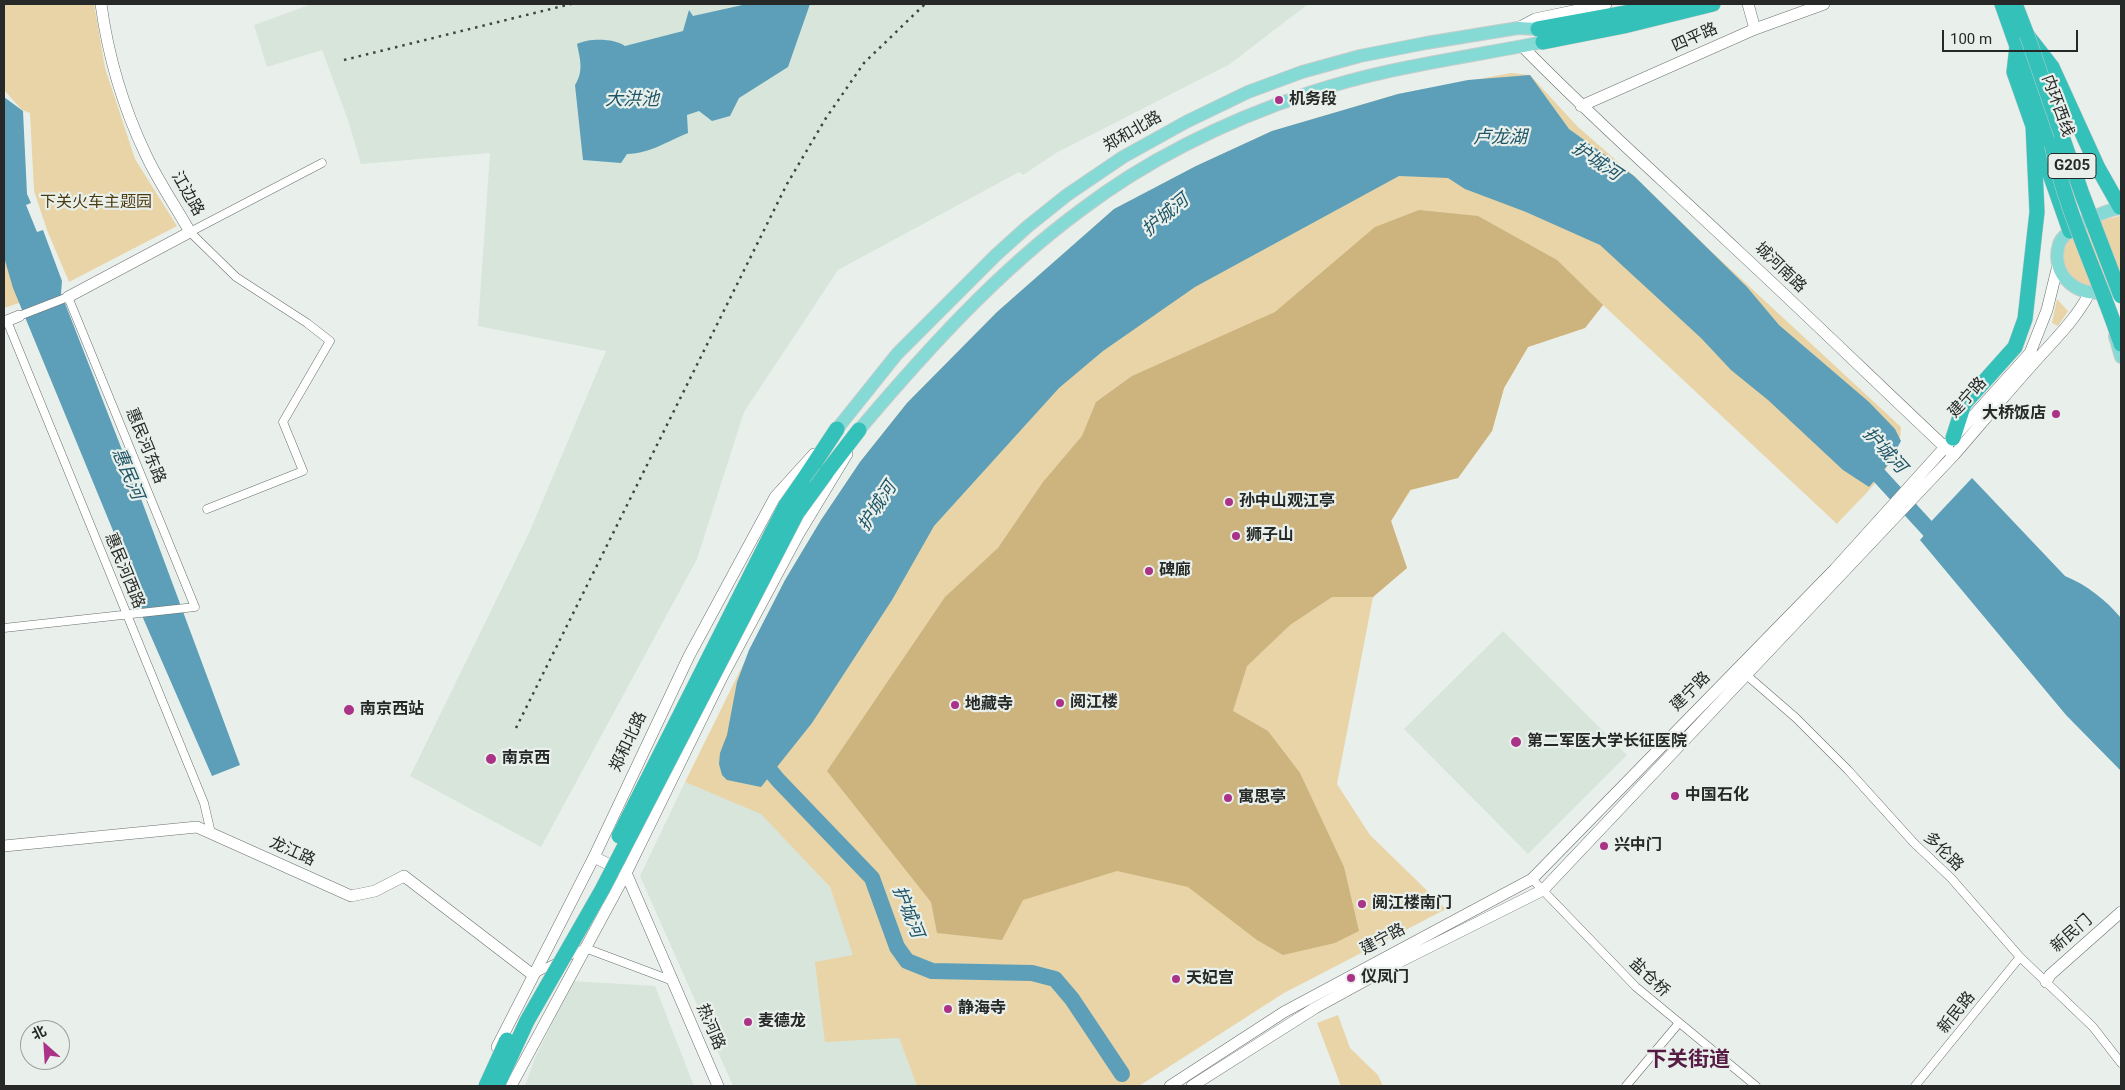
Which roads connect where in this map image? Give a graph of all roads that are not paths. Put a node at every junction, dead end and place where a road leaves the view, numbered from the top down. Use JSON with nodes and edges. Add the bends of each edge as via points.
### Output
{"nodes":[{"id":1,"x":101,"y":4,"type":"edge"},
{"id":2,"x":1606,"y":4,"type":"edge"},
{"id":3,"x":1674,"y":4,"type":"edge"},
{"id":4,"x":1713,"y":4,"type":"edge"},
{"id":5,"x":1748,"y":4,"type":"edge"},
{"id":6,"x":1824,"y":4,"type":"edge"},
{"id":7,"x":2002,"y":4,"type":"edge"},
{"id":8,"x":2015,"y":4,"type":"edge"},
{"id":9,"x":1518,"y":28,"type":"junction"},
{"id":10,"x":1755,"y":29,"type":"junction"},
{"id":11,"x":1541,"y":35,"type":"junction"},
{"id":12,"x":2022,"y":40,"type":"junction"},
{"id":13,"x":1522,"y":46,"type":"junction"},
{"id":14,"x":1581,"y":106,"type":"junction"},
{"id":15,"x":2032,"y":125,"type":"junction"},
{"id":16,"x":2052,"y":145,"type":"junction"},
{"id":17,"x":322,"y":164,"type":"dead end"},
{"id":18,"x":2082,"y":194,"type":"junction"},
{"id":19,"x":2120,"y":207,"type":"edge"},
{"id":20,"x":2070,"y":231,"type":"junction"},
{"id":21,"x":190,"y":232,"type":"junction"},
{"id":22,"x":2058,"y":265,"type":"junction"},
{"id":23,"x":2121,"y":272,"type":"edge"},
{"id":24,"x":2121,"y":287,"type":"edge"},
{"id":25,"x":2095,"y":294,"type":"junction"},
{"id":26,"x":68,"y":296,"type":"junction"},
{"id":27,"x":2121,"y":296,"type":"edge"},
{"id":28,"x":19,"y":316,"type":"joint"},
{"id":29,"x":2121,"y":317,"type":"edge"},
{"id":30,"x":6,"y":322,"type":"edge"},
{"id":31,"x":2121,"y":344,"type":"edge"},
{"id":32,"x":2121,"y":357,"type":"edge"},
{"id":33,"x":837,"y":429,"type":"junction"},
{"id":34,"x":859,"y":430,"type":"junction"},
{"id":35,"x":1945,"y":447,"type":"junction"},
{"id":36,"x":1954,"y":455,"type":"junction"},
{"id":37,"x":207,"y":509,"type":"dead end"},
{"id":38,"x":1889,"y":519,"type":"junction"},
{"id":39,"x":130,"y":615,"type":"junction"},
{"id":40,"x":4,"y":628,"type":"edge"},
{"id":41,"x":1743,"y":672,"type":"junction"},
{"id":42,"x":210,"y":834,"type":"junction"},
{"id":43,"x":4,"y":846,"type":"edge"},
{"id":44,"x":594,"y":857,"type":"junction"},
{"id":45,"x":626,"y":873,"type":"junction"},
{"id":46,"x":1532,"y":879,"type":"junction"},
{"id":47,"x":1543,"y":890,"type":"junction"},
{"id":48,"x":2121,"y":912,"type":"edge"},
{"id":49,"x":2121,"y":921,"type":"edge"},
{"id":50,"x":585,"y":948,"type":"junction"},
{"id":51,"x":2020,"y":957,"type":"junction"},
{"id":52,"x":533,"y":975,"type":"junction"},
{"id":53,"x":673,"y":981,"type":"junction"},
{"id":54,"x":2046,"y":982,"type":"junction"},
{"id":55,"x":1679,"y":1023,"type":"junction"},
{"id":56,"x":2121,"y":1063,"type":"edge"},
{"id":57,"x":478,"y":1086,"type":"edge"},
{"id":58,"x":486,"y":1086,"type":"edge"},
{"id":59,"x":497,"y":1086,"type":"edge"},
{"id":60,"x":511,"y":1086,"type":"edge"},
{"id":61,"x":718,"y":1086,"type":"edge"},
{"id":62,"x":1170,"y":1086,"type":"edge"},
{"id":63,"x":1192,"y":1086,"type":"edge"},
{"id":64,"x":1626,"y":1086,"type":"edge"},
{"id":65,"x":1756,"y":1086,"type":"edge"},
{"id":66,"x":1915,"y":1086,"type":"edge"}],
"edges":[{"from":1,"to":21,"type":"main road","name":"江边路","via":[[110,55],[125,108],[146,157]]},
{"from":2,"to":9,"type":"main road","via":[[1535,19]]},
{"from":3,"to":11,"type":"highway"},
{"from":4,"to":11,"type":"highway","via":[[1624,26]]},
{"from":5,"to":10,"type":"main road"},
{"from":6,"to":10,"type":"main road","name":"四平路"},
{"from":7,"to":12,"type":"highway","number":"G205"},
{"from":8,"to":12,"type":"highway","number":"G205"},
{"from":9,"to":11,"type":"main road","name":"郑和北路"},
{"from":9,"to":33,"type":"main road","name":"郑和北路","via":[[1369,54],[1302,72],[1248,92],[1123,157],[1060,200],[996,255],[897,354]]},
{"from":10,"to":14,"type":"main road","name":"四平路"},
{"from":11,"to":13,"type":"main road"},
{"from":12,"to":15,"type":"highway","via":[[2014,72]]},
{"from":12,"to":16,"type":"highway","name":"内环西线","number":"G205"},
{"from":12,"to":18,"type":"highway","name":"内环西线","number":"G205","bridge":true},
{"from":12,"to":19,"type":"highway","via":[[2052,67],[2102,177]]},
{"from":13,"to":14,"type":"main road","name":"城河南路"},
{"from":13,"to":34,"type":"main road","via":[[1365,76],[1308,93],[1193,142],[1133,175],[1082,209],[1008,270],[911,368]]},
{"from":14,"to":35,"type":"main road","name":"城河南路","via":[[1762,272]]},
{"from":15,"to":20,"type":"highway"},
{"from":15,"to":35,"type":"highway","via":[[2037,212],[2025,319],[2015,347],[1964,404]]},
{"from":16,"to":29,"type":"highway","name":"内环西线","number":"G205","bridge":true},
{"from":16,"to":31,"type":"highway","bridge":true,"via":[[2059,177],[2110,307]]},
{"from":17,"to":21,"type":"street"},
{"from":18,"to":23,"type":"highway","bridge":true,"via":[[2103,229]]},
{"from":18,"to":27,"type":"highway","name":"内环西线","number":"G205","bridge":true},
{"from":19,"to":20,"type":"main road","via":[[2074,226]]},
{"from":20,"to":22,"type":"main road","via":[[2059,243]]},
{"from":21,"to":26,"type":"main road","name":"江边路"},
{"from":21,"to":37,"type":"street","via":[[236,277],[330,341],[283,422],[303,471]]},
{"from":22,"to":25,"type":"main road","via":[[2071,287]]},
{"from":22,"to":35,"type":"main road","name":"建宁路","via":[[2047,310],[2030,354]]},
{"from":24,"to":25,"type":"main road"},
{"from":25,"to":32,"type":"main road"},
{"from":25,"to":36,"type":"main road","name":"建宁路"},
{"from":26,"to":28,"type":"street","name":"江边路"},
{"from":26,"to":39,"type":"street","name":"惠民河东路","via":[[192,608]]},
{"from":28,"to":30,"type":"main road","name":"江边路"},
{"from":30,"to":39,"type":"street","name":"惠民河西路"},
{"from":33,"to":44,"type":"main road","name":"郑和北路","via":[[775,497],[689,656]]},
{"from":33,"to":58,"type":"highway","name":"郑和北路","bridge":true,"via":[[786,505],[597,881],[498,1058]]},
{"from":34,"to":45,"type":"main road","via":[[721,679]]},
{"from":34,"to":59,"type":"highway","bridge":true,"via":[[797,513],[602,890],[527,1021]]},
{"from":35,"to":36,"type":"main road","name":"城河南路"},
{"from":35,"to":38,"type":"main road","name":"建宁路"},
{"from":36,"to":38,"type":"main road","name":"建宁路"},
{"from":38,"to":41,"type":"main road","name":"建宁路"},
{"from":39,"to":40,"type":"street"},
{"from":39,"to":42,"type":"street","name":"惠民河西路","via":[[204,803]]},
{"from":41,"to":46,"type":"main road","name":"建宁路"},
{"from":41,"to":47,"type":"main road","name":"建宁路"},
{"from":41,"to":51,"type":"street","name":"多伦路","via":[[1796,718],[1848,770],[1914,843],[1951,878]]},
{"from":42,"to":43,"type":"main road","name":"龙江路","via":[[196,827]]},
{"from":42,"to":52,"type":"main road","name":"龙江路","via":[[351,896],[375,891],[404,876]]},
{"from":44,"to":45,"type":"main road"},
{"from":44,"to":52,"type":"main road","name":"郑和北路"},
{"from":45,"to":50,"type":"main road"},
{"from":45,"to":53,"type":"main road","name":"热河路"},
{"from":46,"to":47,"type":"street","name":"盐仓桥"},
{"from":46,"to":62,"type":"main road","name":"建宁路","via":[[1284,1012]]},
{"from":47,"to":55,"type":"street","name":"盐仓桥","via":[[1636,988]]},
{"from":47,"to":63,"type":"main road","name":"建宁路","via":[[1314,1008]]},
{"from":48,"to":54,"type":"main road","name":"新民门"},
{"from":49,"to":54,"type":"main road","via":[[2054,980]]},
{"from":50,"to":52,"type":"street"},
{"from":50,"to":53,"type":"street"},
{"from":50,"to":60,"type":"main road"},
{"from":51,"to":54,"type":"street","name":"多伦路"},
{"from":51,"to":66,"type":"street","name":"新民路"},
{"from":52,"to":57,"type":"main road","name":"郑和北路"},
{"from":53,"to":61,"type":"main road","name":"热河路"},
{"from":54,"to":56,"type":"street","name":"多伦路","via":[[2093,1028]]},
{"from":55,"to":64,"type":"street"},
{"from":55,"to":65,"type":"street","name":"盐仓桥"}]}
